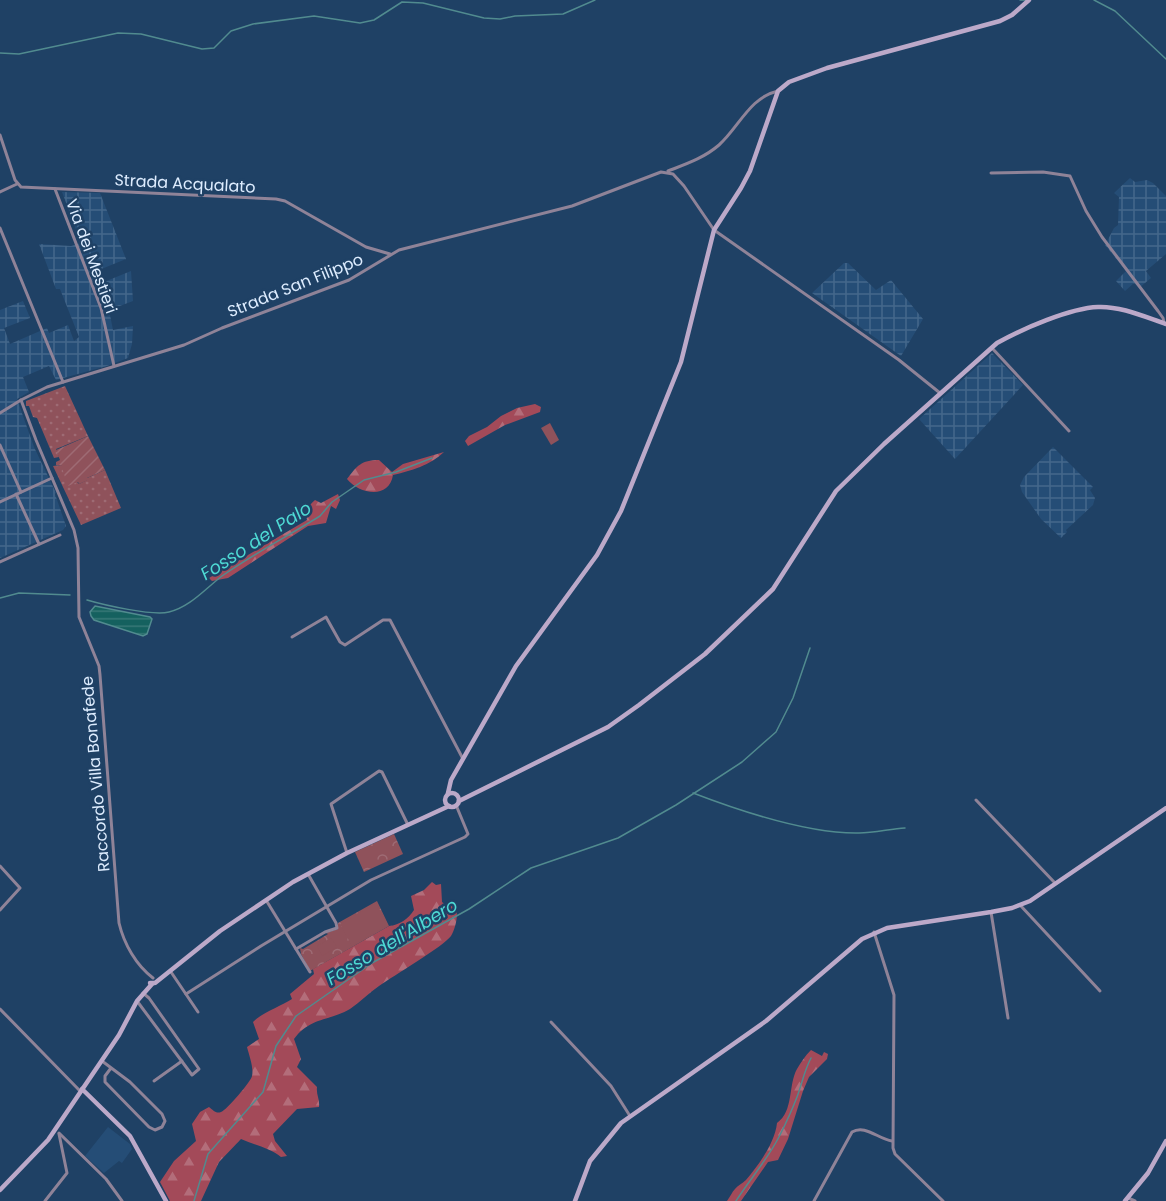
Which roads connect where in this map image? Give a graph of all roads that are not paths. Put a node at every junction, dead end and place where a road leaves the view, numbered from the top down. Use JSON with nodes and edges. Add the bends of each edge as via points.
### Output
{"nodes":[{"id":1,"x":1029,"y":0,"type":"edge"},
{"id":2,"x":778,"y":91,"type":"junction"},
{"id":3,"x":0,"y":135,"type":"edge"},
{"id":4,"x":667,"y":172,"type":"junction"},
{"id":5,"x":991,"y":173,"type":"dead end"},
{"id":6,"x":17,"y":184,"type":"junction"},
{"id":7,"x":55,"y":189,"type":"junction"},
{"id":8,"x":0,"y":192,"type":"edge"},
{"id":9,"x":0,"y":228,"type":"edge"},
{"id":10,"x":714,"y":230,"type":"junction"},
{"id":11,"x":390,"y":254,"type":"junction"},
{"id":12,"x":1165,"y":324,"type":"edge"},
{"id":13,"x":991,"y":347,"type":"junction"},
{"id":14,"x":114,"y":366,"type":"junction"},
{"id":15,"x":63,"y":382,"type":"junction"},
{"id":16,"x":940,"y":393,"type":"junction"},
{"id":17,"x":21,"y":400,"type":"junction"},
{"id":18,"x":1,"y":411,"type":"edge"},
{"id":19,"x":1069,"y":431,"type":"dead end"},
{"id":20,"x":0,"y":445,"type":"edge"},
{"id":21,"x":52,"y":478,"type":"junction"},
{"id":22,"x":21,"y":492,"type":"junction"},
{"id":23,"x":16,"y":494,"type":"junction"},
{"id":24,"x":0,"y":502,"type":"edge"},
{"id":25,"x":60,"y":535,"type":"dead end"},
{"id":26,"x":39,"y":544,"type":"junction"},
{"id":27,"x":0,"y":562,"type":"edge"},
{"id":28,"x":292,"y":637,"type":"dead end"},
{"id":29,"x":463,"y":759,"type":"junction"},
{"id":30,"x":454,"y":800,"type":"junction"},
{"id":31,"x":976,"y":800,"type":"dead end"},
{"id":32,"x":1166,"y":808,"type":"edge"},
{"id":33,"x":433,"y":813,"type":"junction"},
{"id":34,"x":408,"y":825,"type":"junction"},
{"id":35,"x":346,"y":853,"type":"junction"},
{"id":36,"x":0,"y":866,"type":"edge"},
{"id":37,"x":308,"y":874,"type":"junction"},
{"id":38,"x":1056,"y":885,"type":"junction"},
{"id":39,"x":266,"y":900,"type":"junction"},
{"id":40,"x":1020,"y":905,"type":"junction"},
{"id":41,"x":326,"y":906,"type":"junction"},
{"id":42,"x":0,"y":910,"type":"edge"},
{"id":43,"x":991,"y":912,"type":"junction"},
{"id":44,"x":286,"y":931,"type":"junction"},
{"id":45,"x":874,"y":932,"type":"junction"},
{"id":46,"x":296,"y":949,"type":"junction"},
{"id":47,"x":170,"y":970,"type":"junction"},
{"id":48,"x":310,"y":972,"type":"dead end"},
{"id":49,"x":153,"y":982,"type":"junction"},
{"id":50,"x":1100,"y":991,"type":"dead end"},
{"id":51,"x":143,"y":993,"type":"junction"},
{"id":52,"x":186,"y":994,"type":"junction"},
{"id":53,"x":137,"y":1001,"type":"junction"},
{"id":54,"x":0,"y":1009,"type":"edge"},
{"id":55,"x":198,"y":1012,"type":"dead end"},
{"id":56,"x":1008,"y":1018,"type":"dead end"},
{"id":57,"x":551,"y":1022,"type":"dead end"},
{"id":58,"x":173,"y":1032,"type":"junction"},
{"id":59,"x":165,"y":1037,"type":"junction"},
{"id":60,"x":102,"y":1061,"type":"junction"},
{"id":61,"x":182,"y":1061,"type":"junction"},
{"id":62,"x":111,"y":1068,"type":"junction"},
{"id":63,"x":154,"y":1081,"type":"dead end"},
{"id":64,"x":81,"y":1090,"type":"junction"},
{"id":65,"x":630,"y":1116,"type":"junction"},
{"id":66,"x":58,"y":1131,"type":"junction"},
{"id":67,"x":892,"y":1141,"type":"junction"},
{"id":68,"x":1166,"y":1141,"type":"edge"},
{"id":69,"x":0,"y":1190,"type":"edge"},
{"id":70,"x":1127,"y":1199,"type":"edge"},
{"id":71,"x":45,"y":1201,"type":"edge"},
{"id":72,"x":122,"y":1201,"type":"edge"},
{"id":73,"x":166,"y":1201,"type":"edge"},
{"id":74,"x":575,"y":1201,"type":"edge"},
{"id":75,"x":814,"y":1201,"type":"edge"},
{"id":76,"x":943,"y":1201,"type":"edge"},
{"id":77,"x":1135,"y":1201,"type":"edge"}],
"edges":[{"from":1,"to":2,"type":"street","via":[[1000,21],[827,68],[789,82]]},
{"from":2,"to":4,"type":"street","name":"Strada San Filippo","via":[[760,98],[712,150]]},
{"from":2,"to":10,"type":"street","via":[[750,171]]},
{"from":3,"to":6,"type":"street"},
{"from":4,"to":10,"type":"street","via":[[684,186]]},
{"from":4,"to":11,"type":"street","name":"Strada San Filippo","via":[[572,206]]},
{"from":5,"to":12,"type":"street","via":[[1070,176],[1093,224]]},
{"from":6,"to":7,"type":"street","name":"Strada Acqualato"},
{"from":6,"to":8,"type":"street"},
{"from":7,"to":11,"type":"street","name":"Strada Acqualato","via":[[281,200],[366,247]]},
{"from":7,"to":14,"type":"street","name":"Via dei Mestieri","via":[[101,308]]},
{"from":9,"to":15,"type":"street"},
{"from":10,"to":16,"type":"street"},
{"from":10,"to":29,"type":"street","via":[[681,362],[614,527],[516,666]]},
{"from":11,"to":14,"type":"street","name":"Strada San Filippo","via":[[349,280],[184,345]]},
{"from":12,"to":13,"type":"street","via":[[1115,308],[1083,309],[1018,332]]},
{"from":13,"to":16,"type":"street"},
{"from":13,"to":19,"type":"street"},
{"from":14,"to":15,"type":"street","name":"Strada San Filippo"},
{"from":15,"to":17,"type":"street","name":"Strada San Filippo"},
{"from":16,"to":30,"type":"street","via":[[836,491],[772,589],[705,654],[618,721],[466,798]]},
{"from":17,"to":18,"type":"street","name":"Strada San Filippo"},
{"from":17,"to":21,"type":"street","name":"Raccordo Villa Bonafede"},
{"from":20,"to":22,"type":"street"},
{"from":21,"to":22,"type":"street"},
{"from":21,"to":49,"type":"street","name":"Raccordo Villa Bonafede","via":[[74,530],[79,616],[99,666],[119,923],[124,940]]},
{"from":22,"to":23,"type":"street"},
{"from":23,"to":24,"type":"street"},
{"from":23,"to":26,"type":"street"},
{"from":25,"to":26,"type":"street"},
{"from":26,"to":27,"type":"street"},
{"from":28,"to":29,"type":"street","via":[[326,617],[340,642],[347,645],[383,620],[390,620]]},
{"from":29,"to":30,"type":"street","via":[[452,780]]},
{"from":30,"to":33,"type":"street"},
{"from":30,"to":33,"type":"street","via":[[444,800]]},
{"from":30,"to":41,"type":"street","via":[[467,830],[465,837],[371,880]]},
{"from":31,"to":38,"type":"street"},
{"from":32,"to":38,"type":"street"},
{"from":33,"to":34,"type":"street"},
{"from":34,"to":35,"type":"street"},
{"from":34,"to":35,"type":"street","via":[[379,771],[331,804]]},
{"from":35,"to":37,"type":"street"},
{"from":36,"to":42,"type":"street","via":[[20,888]]},
{"from":37,"to":39,"type":"street"},
{"from":37,"to":41,"type":"street"},
{"from":38,"to":40,"type":"street"},
{"from":39,"to":44,"type":"street"},
{"from":39,"to":47,"type":"street"},
{"from":40,"to":43,"type":"street"},
{"from":40,"to":50,"type":"street"},
{"from":41,"to":44,"type":"street"},
{"from":41,"to":46,"type":"street","via":[[337,928]]},
{"from":43,"to":45,"type":"street"},
{"from":43,"to":56,"type":"street"},
{"from":44,"to":46,"type":"street"},
{"from":44,"to":52,"type":"street"},
{"from":45,"to":65,"type":"street","via":[[766,1021]]},
{"from":45,"to":67,"type":"street","via":[[894,995]]},
{"from":46,"to":48,"type":"street"},
{"from":47,"to":49,"type":"street"},
{"from":47,"to":52,"type":"street"},
{"from":49,"to":51,"type":"street"},
{"from":51,"to":53,"type":"street"},
{"from":51,"to":58,"type":"street"},
{"from":52,"to":55,"type":"street"},
{"from":53,"to":59,"type":"street"},
{"from":53,"to":60,"type":"street"},
{"from":54,"to":64,"type":"street"},
{"from":57,"to":65,"type":"street","via":[[611,1086]]},
{"from":58,"to":59,"type":"street"},
{"from":58,"to":61,"type":"street","via":[[199,1069],[192,1075]]},
{"from":59,"to":61,"type":"street"},
{"from":60,"to":62,"type":"street"},
{"from":60,"to":64,"type":"street"},
{"from":61,"to":63,"type":"street"},
{"from":62,"to":62,"type":"street","via":[[162,1114],[162,1127],[149,1127],[105,1082]]},
{"from":64,"to":66,"type":"street"},
{"from":64,"to":73,"type":"street","via":[[130,1136]]},
{"from":65,"to":74,"type":"street","via":[[590,1161]]},
{"from":66,"to":69,"type":"street"},
{"from":66,"to":71,"type":"street","via":[[67,1173]]},
{"from":66,"to":72,"type":"street","via":[[106,1179]]},
{"from":67,"to":75,"type":"street","via":[[866,1130],[852,1132]]},
{"from":67,"to":76,"type":"street","via":[[895,1154]]},
{"from":68,"to":70,"type":"street"},
{"from":70,"to":77,"type":"street"}]}
